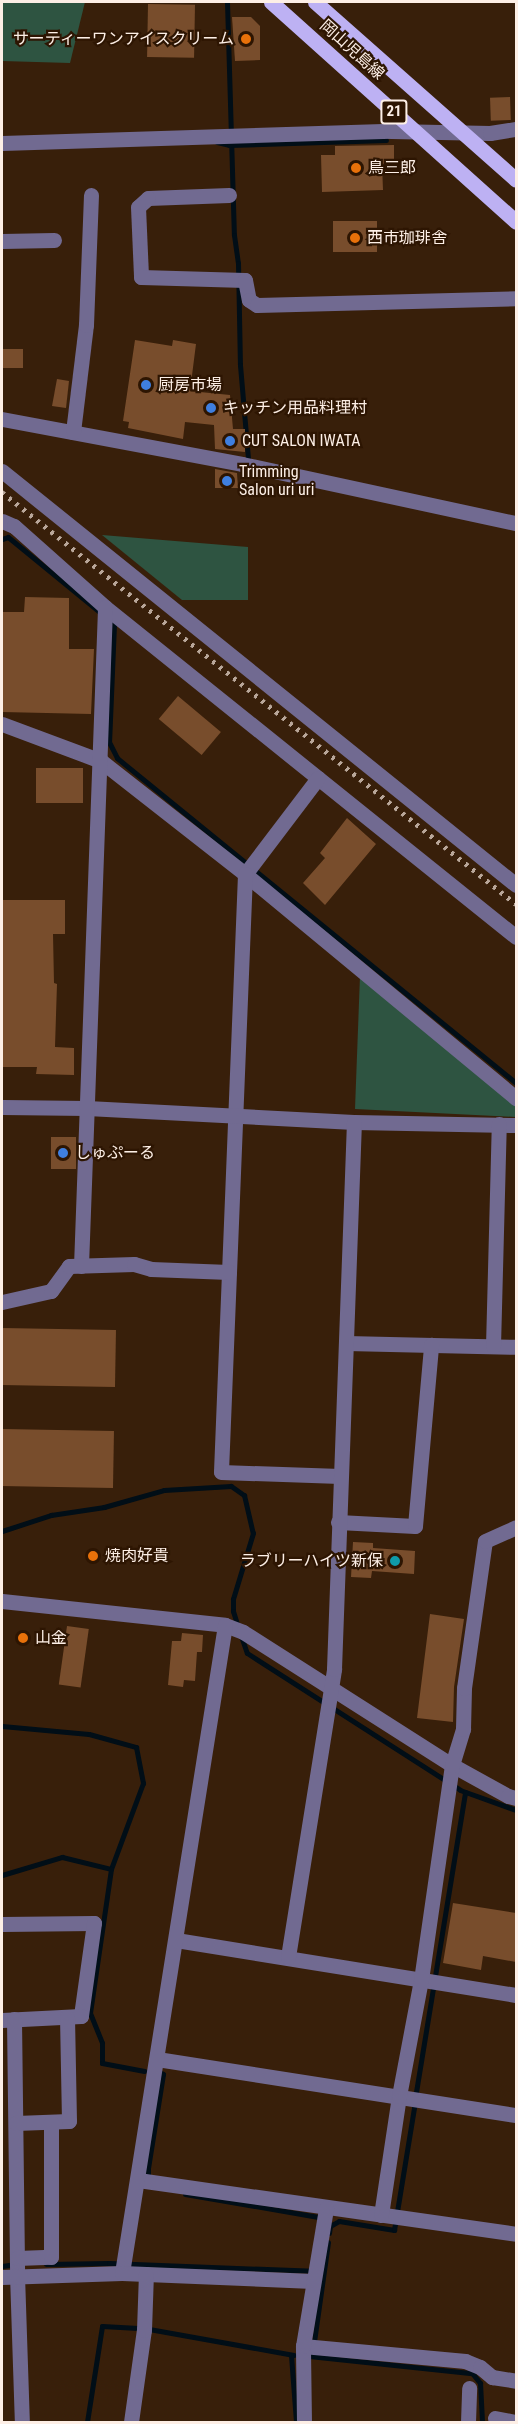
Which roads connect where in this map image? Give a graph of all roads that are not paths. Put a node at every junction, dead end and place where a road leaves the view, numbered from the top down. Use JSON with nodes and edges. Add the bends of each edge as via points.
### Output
{"nodes":[{"id":1,"x":271,"y":2,"type":"edge"},
{"id":2,"x":315,"y":2,"type":"edge"},
{"id":3,"x":516,"y":129,"type":"edge"},
{"id":4,"x":417,"y":132,"type":"junction"},
{"id":5,"x":461,"y":133,"type":"junction"},
{"id":6,"x":2,"y":144,"type":"edge"},
{"id":7,"x":516,"y":180,"type":"edge"},
{"id":8,"x":91,"y":195,"type":"dead end"},
{"id":9,"x":229,"y":195,"type":"dead end"},
{"id":10,"x":516,"y":222,"type":"edge"},
{"id":11,"x":54,"y":240,"type":"dead end"},
{"id":12,"x":2,"y":241,"type":"edge"},
{"id":13,"x":516,"y":298,"type":"edge"},
{"id":14,"x":2,"y":419,"type":"edge"},
{"id":15,"x":73,"y":432,"type":"junction"},
{"id":16,"x":2,"y":471,"type":"edge"},
{"id":17,"x":2,"y":521,"type":"edge"},
{"id":18,"x":516,"y":523,"type":"edge"},
{"id":19,"x":105,"y":613,"type":"junction"},
{"id":20,"x":2,"y":724,"type":"edge"},
{"id":21,"x":101,"y":760,"type":"junction"},
{"id":22,"x":318,"y":778,"type":"junction"},
{"id":23,"x":249,"y":869,"type":"junction"},
{"id":24,"x":516,"y":885,"type":"edge"},
{"id":25,"x":516,"y":937,"type":"edge"},
{"id":26,"x":516,"y":1098,"type":"edge"},
{"id":27,"x":2,"y":1107,"type":"edge"},
{"id":28,"x":87,"y":1108,"type":"junction"},
{"id":29,"x":234,"y":1115,"type":"junction"},
{"id":30,"x":354,"y":1122,"type":"junction"},
{"id":31,"x":499,"y":1124,"type":"junction"},
{"id":32,"x":516,"y":1125,"type":"edge"},
{"id":33,"x":81,"y":1266,"type":"junction"},
{"id":34,"x":229,"y":1272,"type":"junction"},
{"id":35,"x":2,"y":1302,"type":"edge"},
{"id":36,"x":346,"y":1343,"type":"junction"},
{"id":37,"x":431,"y":1345,"type":"junction"},
{"id":38,"x":493,"y":1346,"type":"junction"},
{"id":39,"x":516,"y":1347,"type":"edge"},
{"id":40,"x":340,"y":1476,"type":"junction"},
{"id":41,"x":338,"y":1522,"type":"junction"},
{"id":42,"x":516,"y":1527,"type":"edge"},
{"id":43,"x":2,"y":1601,"type":"edge"},
{"id":44,"x":234,"y":1628,"type":"junction"},
{"id":45,"x":329,"y":1700,"type":"junction"},
{"id":46,"x":450,"y":1777,"type":"junction"},
{"id":47,"x":516,"y":1797,"type":"edge"},
{"id":48,"x":2,"y":1924,"type":"edge"},
{"id":49,"x":176,"y":1940,"type":"junction"},
{"id":50,"x":288,"y":1957,"type":"junction"},
{"id":51,"x":430,"y":1982,"type":"junction"},
{"id":52,"x":516,"y":1995,"type":"edge"},
{"id":53,"x":67,"y":2017,"type":"junction"},
{"id":54,"x":8,"y":2019,"type":"edge"},
{"id":55,"x":157,"y":2060,"type":"junction"},
{"id":56,"x":410,"y":2098,"type":"junction"},
{"id":57,"x":516,"y":2115,"type":"edge"},
{"id":58,"x":51,"y":2122,"type":"junction"},
{"id":59,"x":16,"y":2123,"type":"junction"},
{"id":60,"x":145,"y":2181,"type":"junction"},
{"id":61,"x":325,"y":2214,"type":"junction"},
{"id":62,"x":391,"y":2217,"type":"junction"},
{"id":63,"x":516,"y":2234,"type":"edge"},
{"id":64,"x":123,"y":2266,"type":"junction"},
{"id":65,"x":14,"y":2268,"type":"edge"},
{"id":66,"x":146,"y":2274,"type":"junction"},
{"id":67,"x":314,"y":2274,"type":"junction"},
{"id":68,"x":310,"y":2347,"type":"junction"},
{"id":69,"x":516,"y":2381,"type":"edge"},
{"id":70,"x":469,"y":2388,"type":"dead end"},
{"id":71,"x":495,"y":2418,"type":"dead end"},
{"id":72,"x":22,"y":2422,"type":"edge"},
{"id":73,"x":131,"y":2422,"type":"edge"},
{"id":74,"x":304,"y":2422,"type":"edge"},
{"id":75,"x":468,"y":2422,"type":"edge"},
{"id":76,"x":516,"y":2422,"type":"edge"}],
"edges":[{"from":1,"to":4,"type":"main road","name":"岡山児島線","number":"21"},
{"from":2,"to":5,"type":"main road","name":"岡山児島線","number":"21"},
{"from":3,"to":5,"type":"street"},
{"from":4,"to":5,"type":"street"},
{"from":4,"to":6,"type":"street"},
{"from":4,"to":10,"type":"main road","name":"岡山児島線","number":"21"},
{"from":5,"to":7,"type":"main road","name":"岡山児島線","number":"21"},
{"from":8,"to":15,"type":"street","via":[[86,325]]},
{"from":9,"to":13,"type":"street","via":[[148,198],[138,207],[141,277],[245,280],[249,300],[256,305]]},
{"from":11,"to":12,"type":"street"},
{"from":14,"to":15,"type":"street"},
{"from":15,"to":18,"type":"street"},
{"from":16,"to":24,"type":"street"},
{"from":17,"to":19,"type":"street","via":[[14,526]]},
{"from":19,"to":21,"type":"street"},
{"from":19,"to":22,"type":"street"},
{"from":20,"to":21,"type":"street"},
{"from":21,"to":23,"type":"street"},
{"from":21,"to":28,"type":"street"},
{"from":22,"to":23,"type":"street"},
{"from":22,"to":25,"type":"street"},
{"from":23,"to":26,"type":"street"},
{"from":23,"to":29,"type":"street"},
{"from":27,"to":28,"type":"street"},
{"from":28,"to":29,"type":"street"},
{"from":28,"to":33,"type":"street"},
{"from":29,"to":30,"type":"street"},
{"from":29,"to":34,"type":"street"},
{"from":30,"to":31,"type":"street"},
{"from":30,"to":36,"type":"street"},
{"from":31,"to":32,"type":"street"},
{"from":31,"to":38,"type":"street"},
{"from":33,"to":34,"type":"street","via":[[134,1264],[151,1269]]},
{"from":33,"to":35,"type":"street","via":[[69,1266],[51,1291]]},
{"from":34,"to":40,"type":"street","via":[[221,1472]]},
{"from":36,"to":37,"type":"street"},
{"from":36,"to":40,"type":"street"},
{"from":37,"to":38,"type":"street"},
{"from":37,"to":41,"type":"street","via":[[415,1526]]},
{"from":38,"to":39,"type":"street"},
{"from":40,"to":41,"type":"street"},
{"from":41,"to":45,"type":"street"},
{"from":42,"to":46,"type":"street","via":[[485,1541],[464,1688],[463,1729]]},
{"from":43,"to":44,"type":"street"},
{"from":44,"to":45,"type":"street"},
{"from":44,"to":49,"type":"street"},
{"from":45,"to":46,"type":"street"},
{"from":45,"to":50,"type":"street"},
{"from":46,"to":47,"type":"street"},
{"from":46,"to":51,"type":"street"},
{"from":48,"to":53,"type":"street","via":[[94,1923],[81,2016]]},
{"from":49,"to":50,"type":"street"},
{"from":49,"to":55,"type":"street"},
{"from":50,"to":51,"type":"street"},
{"from":51,"to":52,"type":"street"},
{"from":51,"to":56,"type":"street"},
{"from":53,"to":54,"type":"street"},
{"from":53,"to":58,"type":"street","via":[[69,2121]]},
{"from":54,"to":59,"type":"street"},
{"from":55,"to":56,"type":"street"},
{"from":55,"to":60,"type":"street"},
{"from":56,"to":57,"type":"street"},
{"from":56,"to":62,"type":"street"},
{"from":58,"to":59,"type":"street"},
{"from":58,"to":65,"type":"street","via":[[51,2257]]},
{"from":59,"to":65,"type":"street"},
{"from":60,"to":61,"type":"street"},
{"from":60,"to":64,"type":"street"},
{"from":61,"to":62,"type":"street"},
{"from":61,"to":67,"type":"street"},
{"from":62,"to":63,"type":"street"},
{"from":64,"to":65,"type":"street"},
{"from":64,"to":66,"type":"street"},
{"from":65,"to":72,"type":"street"},
{"from":66,"to":67,"type":"street"},
{"from":66,"to":73,"type":"street","via":[[144,2330]]},
{"from":67,"to":68,"type":"street"},
{"from":68,"to":69,"type":"street","via":[[465,2361],[492,2377]]},
{"from":68,"to":74,"type":"street"},
{"from":70,"to":75,"type":"street"},
{"from":71,"to":76,"type":"street"}]}
